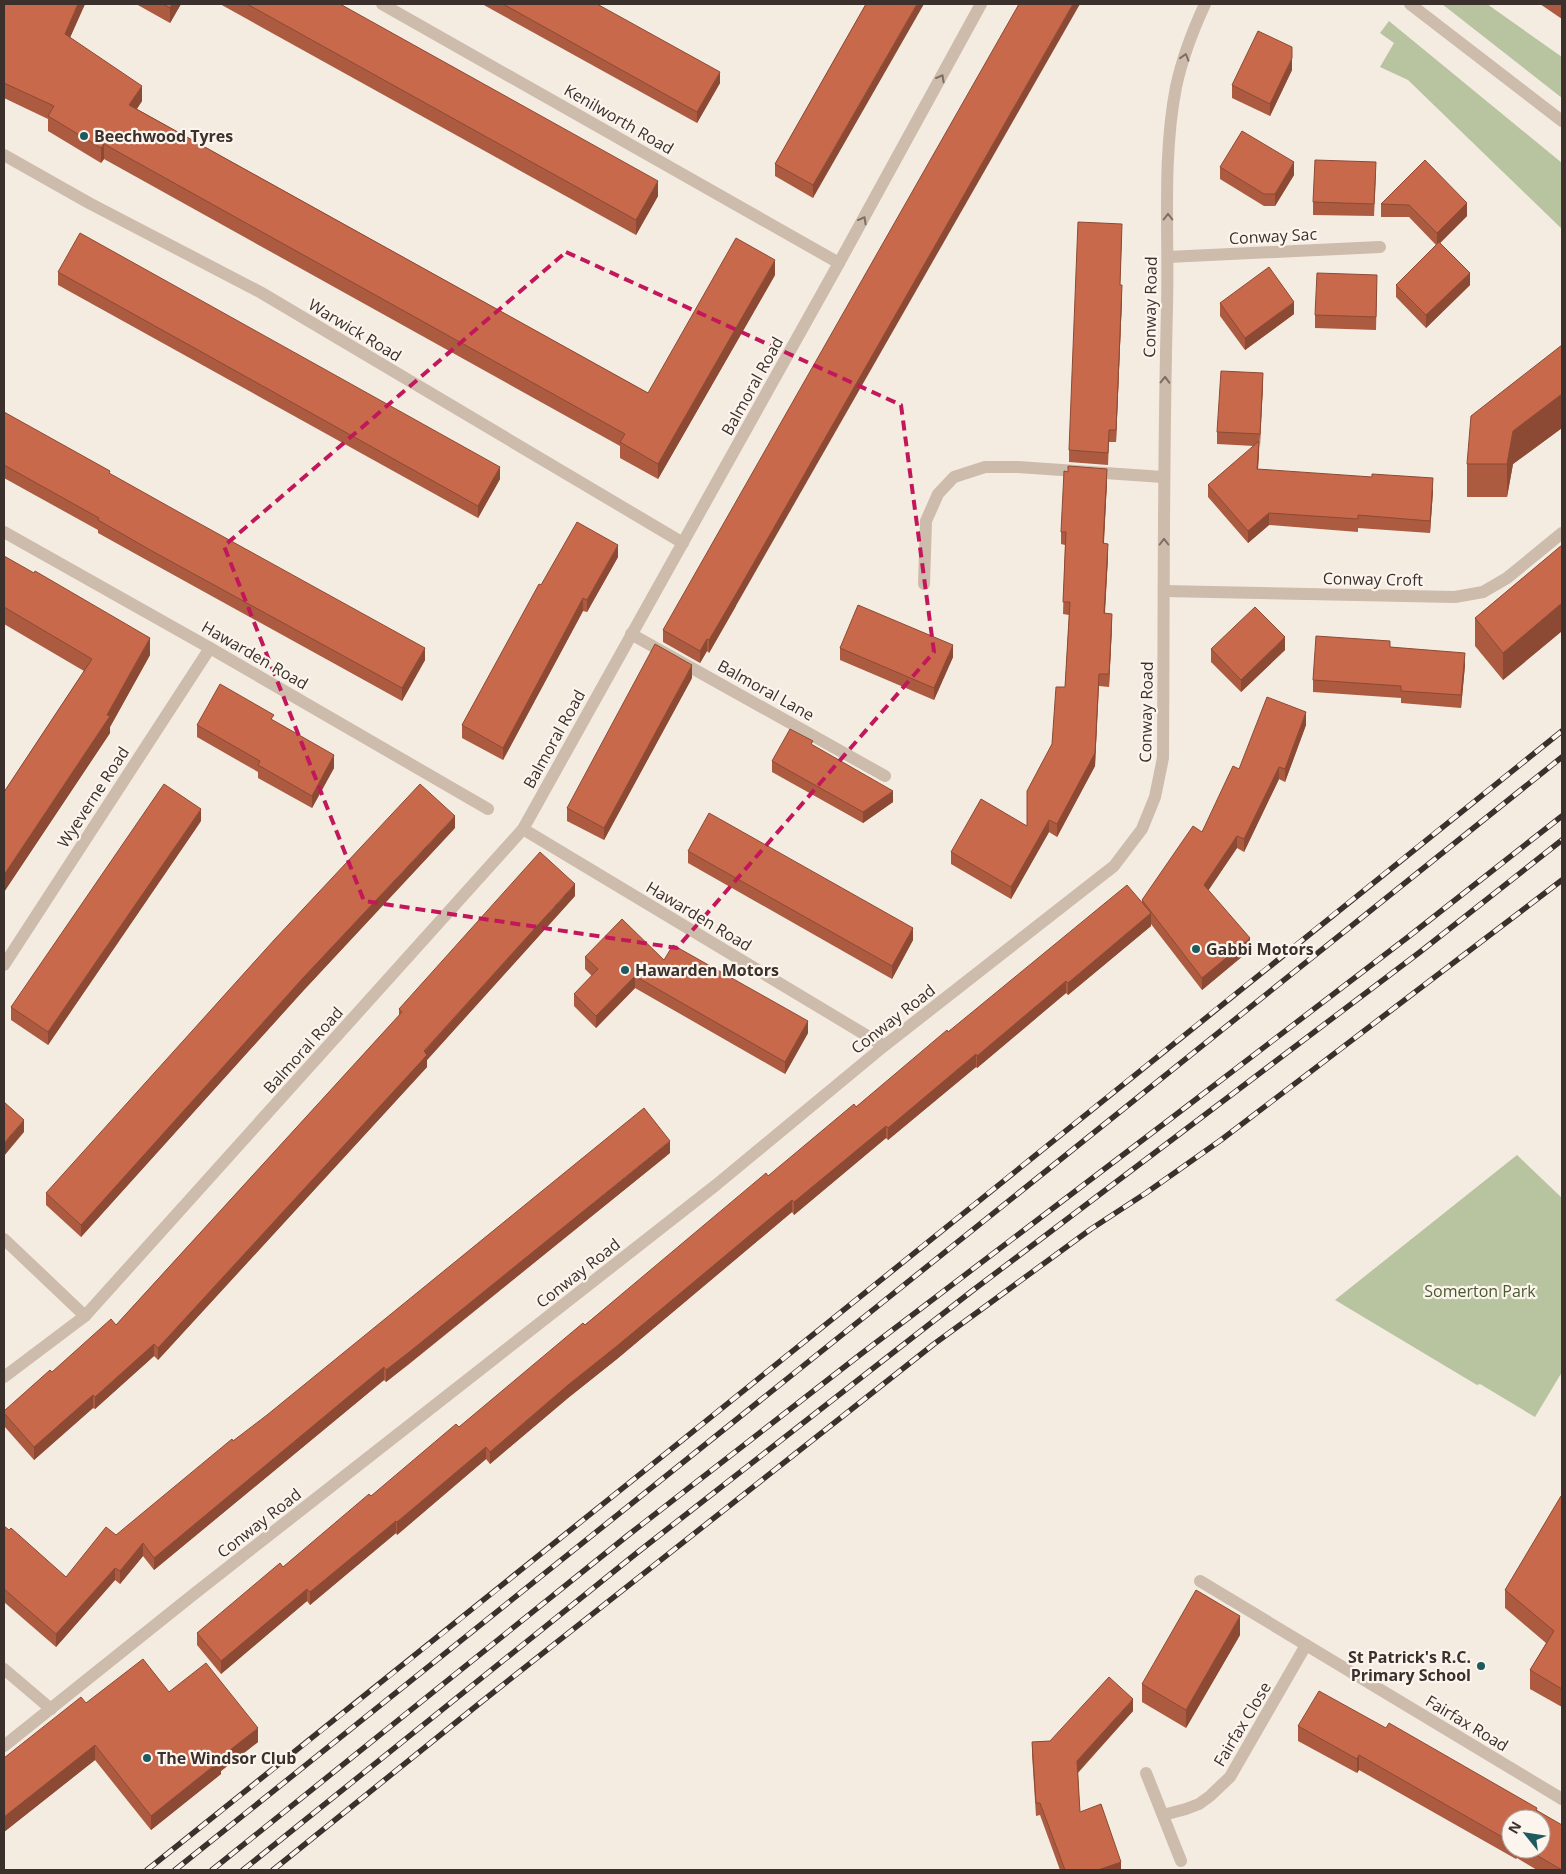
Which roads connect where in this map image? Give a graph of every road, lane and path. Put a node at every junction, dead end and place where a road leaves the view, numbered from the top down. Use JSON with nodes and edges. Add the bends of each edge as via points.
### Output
{"nodes":[{"id":1,"x":382,"y":4,"type":"edge"},
{"id":2,"x":981,"y":4,"type":"edge"},
{"id":3,"x":1204,"y":4,"type":"edge"},
{"id":4,"x":1410,"y":4,"type":"edge"},
{"id":5,"x":1562,"y":121,"type":"edge"},
{"id":6,"x":4,"y":155,"type":"edge"},
{"id":7,"x":1380,"y":247,"type":"dead end"},
{"id":8,"x":1168,"y":256,"type":"junction"},
{"id":9,"x":839,"y":263,"type":"junction"},
{"id":10,"x":1163,"y":477,"type":"junction"},
{"id":11,"x":4,"y":532,"type":"edge"},
{"id":12,"x":1562,"y":534,"type":"edge"},
{"id":13,"x":683,"y":543,"type":"junction"},
{"id":14,"x":924,"y":584,"type":"dead end"},
{"id":15,"x":1164,"y":591,"type":"junction"},
{"id":16,"x":632,"y":634,"type":"junction"},
{"id":17,"x":210,"y":648,"type":"junction"},
{"id":18,"x":885,"y":776,"type":"dead end"},
{"id":19,"x":488,"y":809,"type":"dead end"},
{"id":20,"x":523,"y":829,"type":"junction"},
{"id":21,"x":4,"y":965,"type":"edge"},
{"id":22,"x":884,"y":1046,"type":"junction"},
{"id":23,"x":4,"y":1239,"type":"edge"},
{"id":24,"x":85,"y":1316,"type":"junction"},
{"id":25,"x":4,"y":1377,"type":"edge"},
{"id":26,"x":1200,"y":1581,"type":"dead end"},
{"id":27,"x":1306,"y":1645,"type":"junction"},
{"id":28,"x":4,"y":1669,"type":"edge"},
{"id":29,"x":50,"y":1709,"type":"junction"},
{"id":30,"x":4,"y":1746,"type":"edge"},
{"id":31,"x":1146,"y":1773,"type":"dead end"},
{"id":32,"x":1562,"y":1799,"type":"edge"},
{"id":33,"x":1162,"y":1815,"type":"junction"},
{"id":34,"x":1181,"y":1861,"type":"dead end"}],
"edges":[{"from":1,"to":9,"type":"street","name":"Kenilworth Road"},
{"from":9,"to":2,"type":"street","name":"Balmoral Road","one_way":true},
{"from":8,"to":3,"type":"street","name":"Conway Road","one_way":true,"via":[[1167,159],[1176,85]]},
{"from":4,"to":5,"type":"street"},
{"from":6,"to":13,"type":"street","name":"Warwick Road","via":[[260,292]]},
{"from":7,"to":8,"type":"street","name":"Conway Sac"},
{"from":10,"to":8,"type":"street","name":"Conway Road","one_way":true},
{"from":9,"to":13,"type":"street","name":"Balmoral Road"},
{"from":10,"to":14,"type":"street","via":[[1018,467],[986,467],[954,477],[938,494],[926,521]]},
{"from":15,"to":10,"type":"street","name":"Conway Road","one_way":true},
{"from":11,"to":17,"type":"street","name":"Hawarden Road"},
{"from":12,"to":15,"type":"street","name":"Conway Croft","via":[[1507,578],[1483,592],[1455,597]]},
{"from":13,"to":16,"type":"street","name":"Balmoral Road"},
{"from":15,"to":22,"type":"street","name":"Conway Road","via":[[1163,758],[1155,797],[1142,830],[1114,866]]},
{"from":16,"to":18,"type":"street","name":"Balmoral Lane"},
{"from":16,"to":20,"type":"street","name":"Balmoral Road"},
{"from":17,"to":19,"type":"street","name":"Hawarden Road"},
{"from":17,"to":21,"type":"street","name":"Wyeverne Road"},
{"from":20,"to":22,"type":"street","name":"Hawarden Road"},
{"from":20,"to":24,"type":"street","name":"Balmoral Road"},
{"from":22,"to":29,"type":"street","name":"Conway Road","via":[[716,1185]]},
{"from":23,"to":24,"type":"street"},
{"from":24,"to":25,"type":"street","name":"Balmoral Road"},
{"from":26,"to":27,"type":"street","name":"Fairfax Road"},
{"from":27,"to":32,"type":"street","name":"Fairfax Road"},
{"from":27,"to":33,"type":"street","name":"Fairfax Close","via":[[1230,1777],[1198,1804]]},
{"from":28,"to":29,"type":"street"},
{"from":29,"to":30,"type":"street","name":"Conway Road"},
{"from":31,"to":33,"type":"street"},
{"from":33,"to":34,"type":"street"}]}
